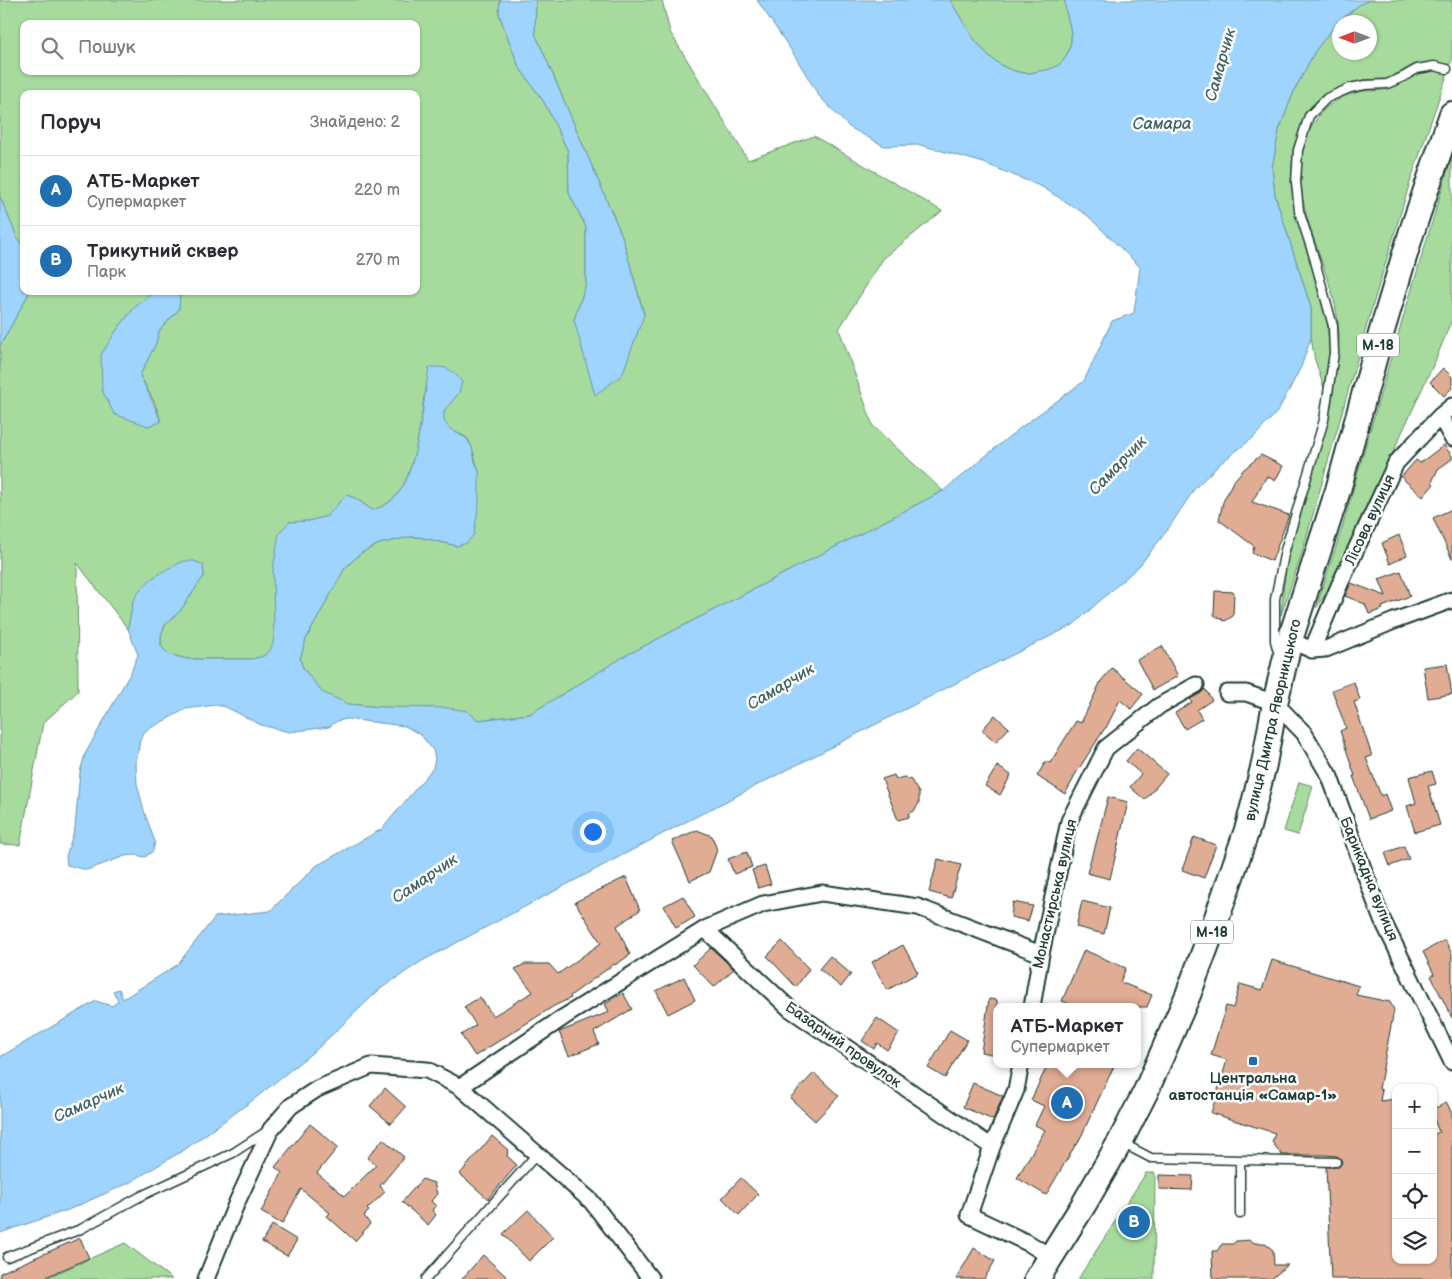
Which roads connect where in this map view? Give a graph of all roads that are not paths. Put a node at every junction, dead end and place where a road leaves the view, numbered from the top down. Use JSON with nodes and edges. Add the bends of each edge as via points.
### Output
{"nodes":[{"id":1,"x":1447,"y":68,"type":"dead end"},
{"id":2,"x":1449,"y":124,"type":"edge"},
{"id":3,"x":1452,"y":406,"type":"edge"},
{"id":4,"x":1440,"y":416,"type":"junction"},
{"id":5,"x":1452,"y":438,"type":"edge"},
{"id":6,"x":1452,"y":600,"type":"edge"},
{"id":7,"x":1290,"y":640,"type":"junction"},
{"id":8,"x":1312,"y":650,"type":"junction"},
{"id":9,"x":1283,"y":669,"type":"junction"},
{"id":10,"x":1196,"y":685,"type":"dead end"},
{"id":11,"x":1227,"y":693,"type":"dead end"},
{"id":12,"x":1275,"y":704,"type":"junction"},
{"id":13,"x":705,"y":929,"type":"junction"},
{"id":14,"x":1040,"y":954,"type":"junction"},
{"id":15,"x":1033,"y":1003,"type":"edge"},
{"id":16,"x":1452,"y":1062,"type":"edge"},
{"id":17,"x":1020,"y":1068,"type":"edge"},
{"id":18,"x":460,"y":1087,"type":"junction"},
{"id":19,"x":271,"y":1129,"type":"junction"},
{"id":20,"x":1120,"y":1142,"type":"junction"},
{"id":21,"x":992,"y":1148,"type":"junction"},
{"id":22,"x":537,"y":1154,"type":"junction"},
{"id":23,"x":1240,"y":1160,"type":"junction"},
{"id":24,"x":1336,"y":1162,"type":"dead end"},
{"id":25,"x":1240,"y":1214,"type":"dead end"},
{"id":26,"x":7,"y":1257,"type":"dead end"},
{"id":27,"x":1051,"y":1257,"type":"junction"},
{"id":28,"x":206,"y":1279,"type":"edge"},
{"id":29,"x":426,"y":1279,"type":"edge"},
{"id":30,"x":651,"y":1279,"type":"edge"},
{"id":31,"x":1037,"y":1279,"type":"edge"}],
"edges":[{"from":1,"to":9,"type":"lane","via":[[1417,69],[1387,84],[1350,88],[1327,98],[1309,116],[1298,150],[1296,182],[1299,210],[1333,326],[1334,354],[1324,420],[1275,599],[1275,641]]},
{"from":2,"to":7,"type":"highway","name":"вулиця Дмитра Яворницького","number":"М-18","via":[[1411,234],[1338,490]]},
{"from":3,"to":4,"type":"street","name":"Лісова вулиця"},
{"from":4,"to":5,"type":"street"},
{"from":4,"to":8,"type":"street","name":"Лісова вулиця","via":[[1396,463]]},
{"from":6,"to":8,"type":"street","via":[[1326,649]]},
{"from":7,"to":8,"type":"street"},
{"from":7,"to":9,"type":"highway","name":"вулиця Дмитра Яворницького","number":"М-18"},
{"from":9,"to":12,"type":"highway","name":"вулиця Дмитра Яворницького","number":"М-18"},
{"from":10,"to":14,"type":"street","name":"Монастирська вулиця","via":[[1159,706],[1106,748],[1069,821]]},
{"from":11,"to":12,"type":"street","via":[[1246,693]]},
{"from":12,"to":16,"type":"street","name":"Барикадна вулиця","via":[[1304,733],[1330,777],[1380,915]]},
{"from":12,"to":20,"type":"highway","name":"вулиця Дмитра Яворницького","number":"М-18","via":[[1248,827],[1216,920],[1184,1004]]},
{"from":13,"to":14,"type":"street","via":[[763,904],[822,892],[918,907]]},
{"from":13,"to":18,"type":"street","via":[[564,1016]]},
{"from":13,"to":21,"type":"street","name":"Базарний провулок","via":[[790,1009]]},
{"from":14,"to":15,"type":"street","name":"Монастирська вулиця"},
{"from":17,"to":21,"type":"street","via":[[1016,1090]]},
{"from":18,"to":19,"type":"street","via":[[428,1070],[371,1066],[317,1089],[291,1106]]},
{"from":18,"to":22,"type":"street"},
{"from":19,"to":26,"type":"lane","via":[[232,1153],[141,1196],[81,1229]]},
{"from":19,"to":28,"type":"street"},
{"from":20,"to":23,"type":"lane","via":[[1151,1158]]},
{"from":20,"to":27,"type":"highway","name":"вулиця Дмитра Яворницького","number":"М-18"},
{"from":21,"to":27,"type":"street","via":[[970,1216]]},
{"from":22,"to":29,"type":"lane"},
{"from":22,"to":30,"type":"street","via":[[591,1201]]},
{"from":23,"to":24,"type":"lane"},
{"from":23,"to":25,"type":"lane"},
{"from":27,"to":31,"type":"highway","name":"вулиця Дмитра Яворницького","number":"М-18"}]}
